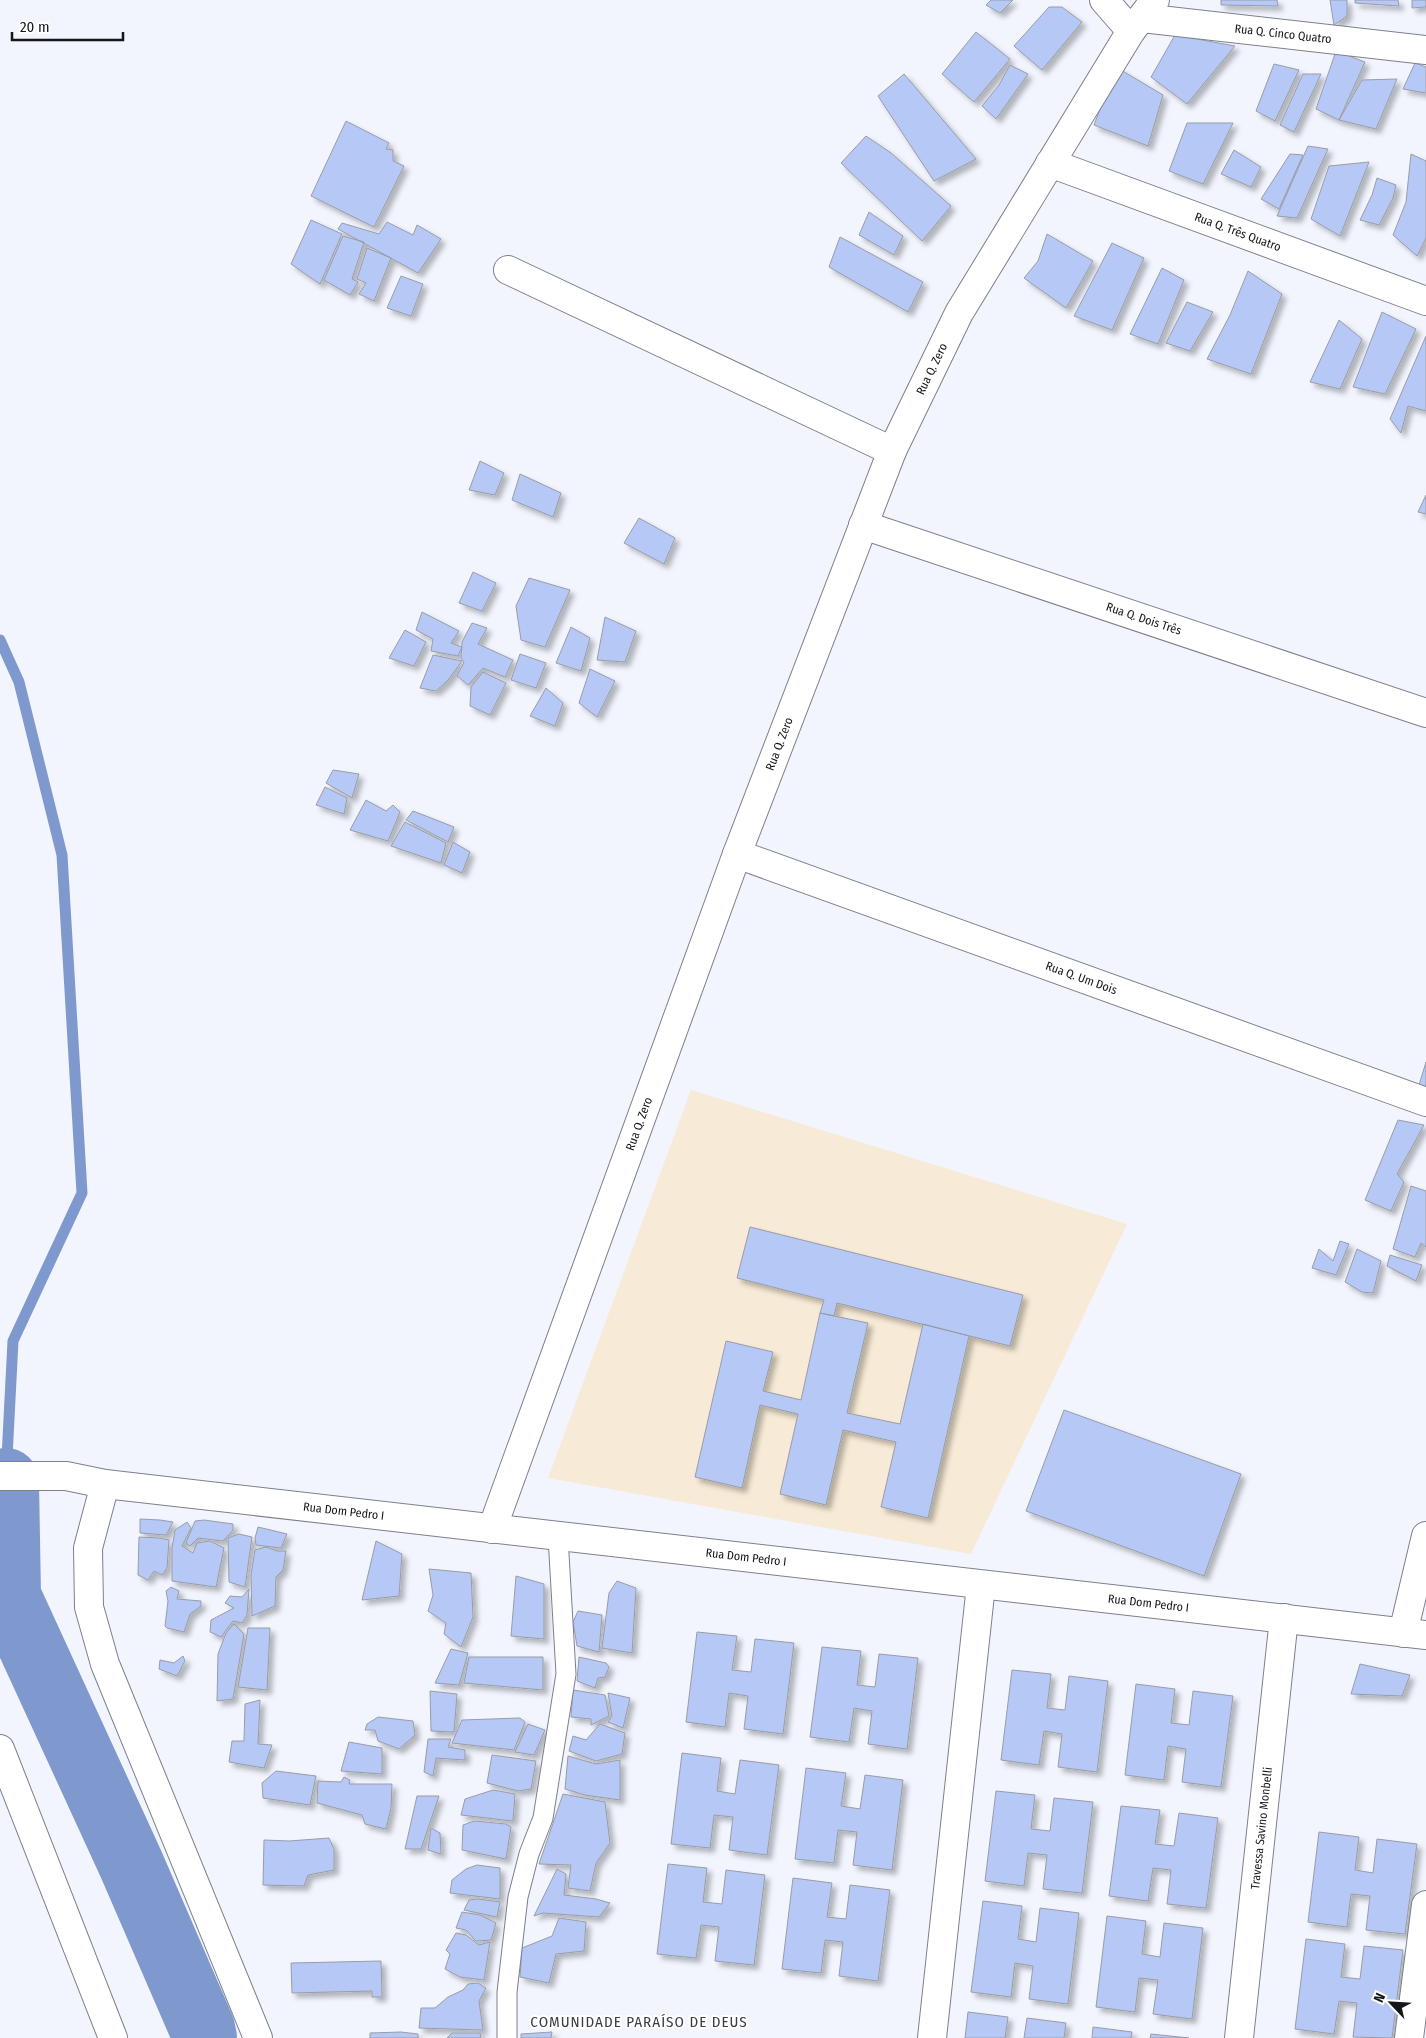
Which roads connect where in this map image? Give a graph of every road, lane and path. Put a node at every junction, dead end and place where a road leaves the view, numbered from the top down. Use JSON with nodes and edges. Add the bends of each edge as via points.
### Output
{"nodes":[{"id":1,"x":1104,"y":0,"type":"edge"},
{"id":2,"x":1143,"y":16,"type":"edge"},
{"id":3,"x":1426,"y":50,"type":"edge"},
{"id":4,"x":1050,"y":163,"type":"junction"},
{"id":5,"x":508,"y":270,"type":"dead end"},
{"id":6,"x":1426,"y":301,"type":"edge"},
{"id":7,"x":892,"y":451,"type":"junction"},
{"id":8,"x":863,"y":525,"type":"junction"},
{"id":9,"x":1426,"y":713,"type":"edge"},
{"id":10,"x":738,"y":854,"type":"junction"},
{"id":11,"x":1426,"y":1102,"type":"edge"},
{"id":12,"x":0,"y":1476,"type":"edge"},
{"id":13,"x":105,"y":1484,"type":"junction"},
{"id":14,"x":492,"y":1529,"type":"junction"},
{"id":15,"x":1426,"y":1536,"type":"edge"},
{"id":16,"x":558,"y":1537,"type":"junction"},
{"id":17,"x":981,"y":1585,"type":"junction"},
{"id":18,"x":1284,"y":1618,"type":"junction"},
{"id":19,"x":1415,"y":1634,"type":"edge"},
{"id":20,"x":0,"y":1749,"type":"edge"},
{"id":21,"x":1426,"y":1905,"type":"edge"},
{"id":22,"x":1421,"y":1990,"type":"edge"},
{"id":23,"x":114,"y":2038,"type":"edge"},
{"id":24,"x":258,"y":2038,"type":"edge"},
{"id":25,"x":507,"y":2038,"type":"edge"},
{"id":26,"x":932,"y":2038,"type":"edge"},
{"id":27,"x":1239,"y":2038,"type":"edge"},
{"id":28,"x":1409,"y":2038,"type":"edge"}],
"edges":[{"from":1,"to":2,"type":"street"},
{"from":2,"to":3,"type":"street","name":"Rua Q. Cinco Quatro"},
{"from":2,"to":4,"type":"street","name":"Rua Q. Zero"},
{"from":4,"to":6,"type":"street","name":"Rua Q. Três Quatro"},
{"from":4,"to":7,"type":"street","name":"Rua Q. Zero","via":[[959,313]]},
{"from":5,"to":7,"type":"street"},
{"from":7,"to":8,"type":"street","name":"Rua Q. Zero"},
{"from":8,"to":9,"type":"street","name":"Rua Q. Dois Três"},
{"from":8,"to":10,"type":"street","name":"Rua Q. Zero"},
{"from":10,"to":11,"type":"street","name":"Rua Q. Um Dois"},
{"from":10,"to":14,"type":"street","name":"Rua Q. Zero"},
{"from":12,"to":13,"type":"street","name":"Rua Dom Pedro I","via":[[66,1476]]},
{"from":13,"to":14,"type":"street","name":"Rua Dom Pedro I"},
{"from":13,"to":24,"type":"street","via":[[88,1548],[92,1617],[105,1664]]},
{"from":14,"to":16,"type":"street","name":"Rua Dom Pedro I"},
{"from":15,"to":19,"type":"street"},
{"from":16,"to":17,"type":"street","name":"Rua Dom Pedro I"},
{"from":16,"to":25,"type":"lane","via":[[566,1674],[543,1818],[518,1897],[507,1992]]},
{"from":17,"to":18,"type":"street","name":"Rua Dom Pedro I"},
{"from":17,"to":26,"type":"street"},
{"from":18,"to":19,"type":"street","name":"Rua Dom Pedro I"},
{"from":18,"to":27,"type":"street","name":"Travessa Savino Monbelli"},
{"from":20,"to":23,"type":"street"},
{"from":21,"to":22,"type":"street"},
{"from":22,"to":28,"type":"street"}]}
